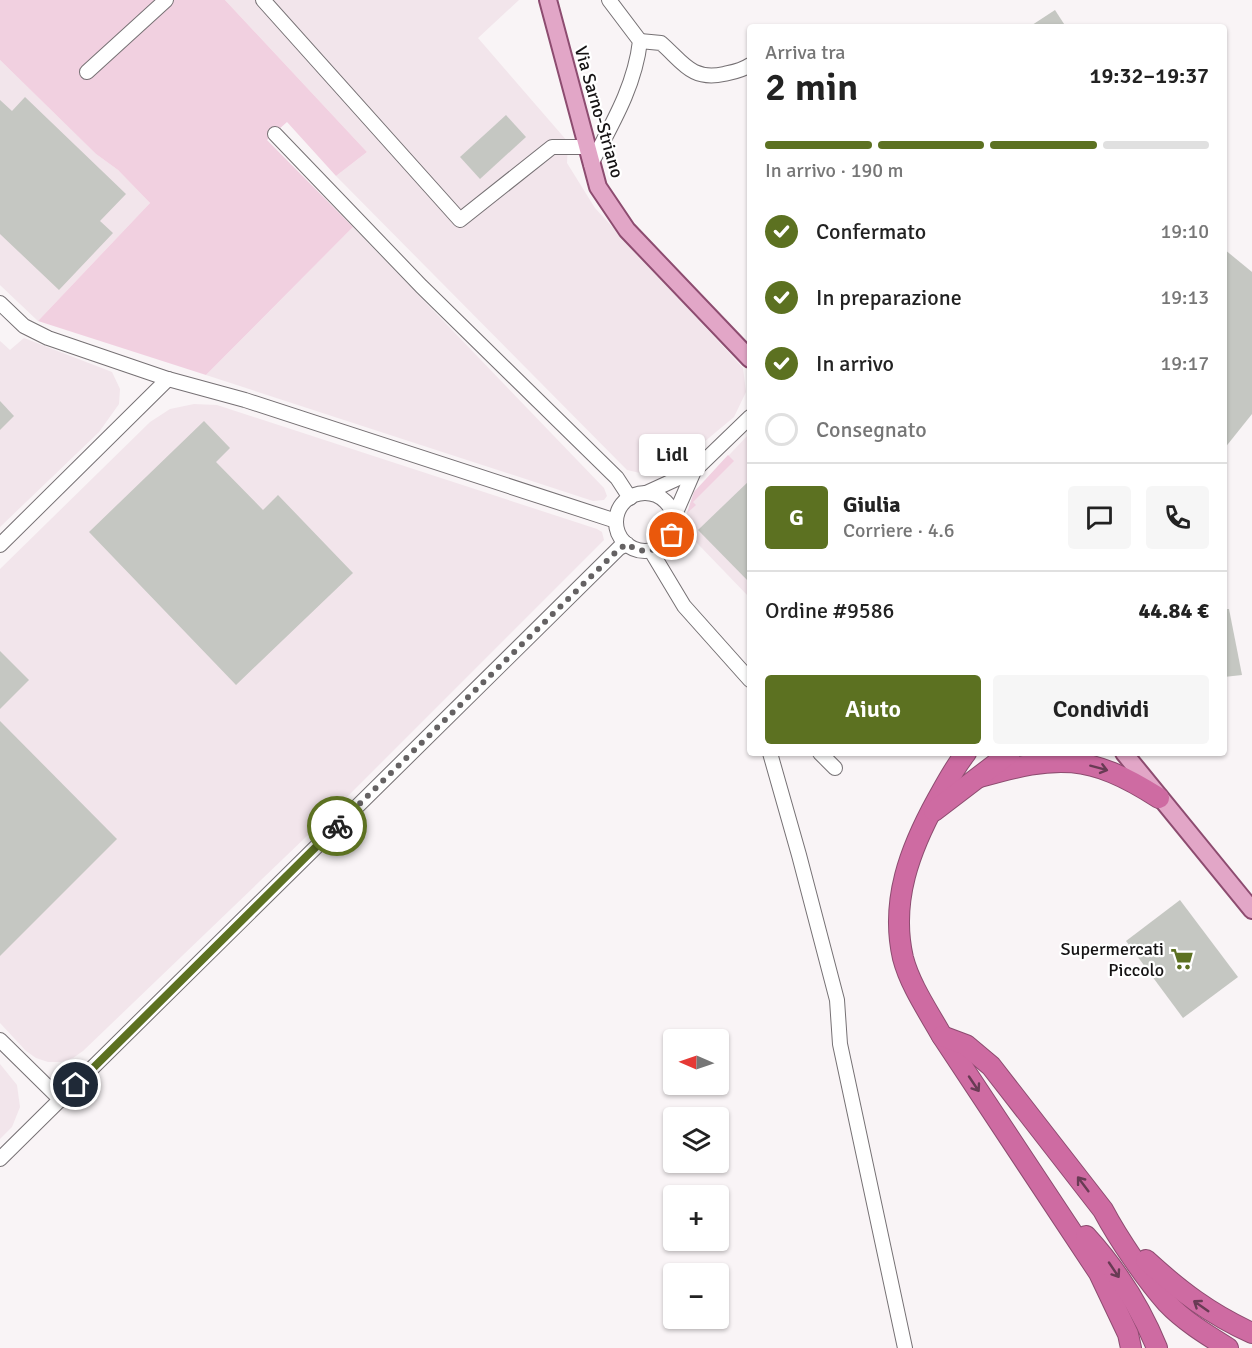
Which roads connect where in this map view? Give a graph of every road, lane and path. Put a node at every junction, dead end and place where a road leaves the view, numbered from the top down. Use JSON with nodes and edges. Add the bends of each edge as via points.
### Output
{"nodes":[{"id":1,"x":166,"y":0,"type":"edge"},
{"id":2,"x":263,"y":0,"type":"edge"},
{"id":3,"x":548,"y":0,"type":"edge"},
{"id":4,"x":609,"y":0,"type":"edge"},
{"id":5,"x":640,"y":41,"type":"junction"},
{"id":6,"x":747,"y":68,"type":"edge"},
{"id":7,"x":87,"y":72,"type":"dead end"},
{"id":8,"x":276,"y":134,"type":"dead end"},
{"id":9,"x":586,"y":147,"type":"junction"},
{"id":10,"x":591,"y":164,"type":"junction"},
{"id":11,"x":0,"y":303,"type":"edge"},
{"id":12,"x":747,"y":356,"type":"edge"},
{"id":13,"x":168,"y":379,"type":"junction"},
{"id":14,"x":747,"y":420,"type":"edge"},
{"id":15,"x":694,"y":471,"type":"junction"},
{"id":16,"x":646,"y":493,"type":"junction"},
{"id":17,"x":630,"y":498,"type":"junction"},
{"id":18,"x":674,"y":517,"type":"junction"},
{"id":19,"x":616,"y":521,"type":"junction"},
{"id":20,"x":627,"y":544,"type":"junction"},
{"id":21,"x":0,"y":545,"type":"edge"},
{"id":22,"x":651,"y":551,"type":"junction"},
{"id":23,"x":747,"y":677,"type":"edge"},
{"id":24,"x":771,"y":756,"type":"edge"},
{"id":25,"x":823,"y":756,"type":"edge"},
{"id":26,"x":1006,"y":756,"type":"edge"},
{"id":27,"x":1126,"y":756,"type":"edge"},
{"id":28,"x":961,"y":757,"type":"edge"},
{"id":29,"x":835,"y":768,"type":"dead end"},
{"id":30,"x":980,"y":777,"type":"junction"},
{"id":31,"x":1159,"y":798,"type":"junction"},
{"id":32,"x":929,"y":814,"type":"junction"},
{"id":33,"x":1252,"y":910,"type":"edge"},
{"id":34,"x":942,"y":1036,"type":"junction"},
{"id":35,"x":0,"y":1040,"type":"edge"},
{"id":36,"x":61,"y":1100,"type":"junction"},
{"id":37,"x":0,"y":1159,"type":"edge"},
{"id":38,"x":1035,"y":1178,"type":"junction"},
{"id":39,"x":1115,"y":1232,"type":"junction"},
{"id":40,"x":1252,"y":1333,"type":"edge"},
{"id":41,"x":905,"y":1348,"type":"edge"},
{"id":42,"x":1131,"y":1348,"type":"edge"},
{"id":43,"x":1157,"y":1348,"type":"edge"},
{"id":44,"x":1228,"y":1348,"type":"edge"}],
"edges":[{"from":1,"to":7,"type":"street"},
{"from":2,"to":9,"type":"street","via":[[460,220],[552,147]]},
{"from":3,"to":9,"type":"main road","name":"Via Sarno-Striano"},
{"from":4,"to":5,"type":"street"},
{"from":5,"to":6,"type":"street","via":[[661,43],[687,69],[704,77]]},
{"from":5,"to":10,"type":"street","via":[[626,98]]},
{"from":8,"to":17,"type":"street","via":[[421,286],[617,478]]},
{"from":9,"to":10,"type":"main road","name":"Via Sarno-Striano"},
{"from":10,"to":12,"type":"main road","name":"Via Sarno-Striano","via":[[598,187],[627,230]]},
{"from":11,"to":13,"type":"street","via":[[24,326],[48,338]]},
{"from":13,"to":19,"type":"street","via":[[245,400]]},
{"from":13,"to":21,"type":"street"},
{"from":14,"to":15,"type":"street"},
{"from":15,"to":16,"type":"street"},
{"from":15,"to":18,"type":"street"},
{"from":16,"to":17,"type":"street"},
{"from":16,"to":18,"type":"street","via":[[664,500]]},
{"from":17,"to":19,"type":"street"},
{"from":18,"to":22,"type":"street","via":[[672,535],[660,548]]},
{"from":19,"to":20,"type":"street"},
{"from":20,"to":22,"type":"street"},
{"from":20,"to":36,"type":"street","via":[[503,661]]},
{"from":22,"to":23,"type":"street","via":[[684,606]]},
{"from":24,"to":41,"type":"street","via":[[837,1000],[840,1044]]},
{"from":25,"to":29,"type":"street"},
{"from":26,"to":30,"type":"highway"},
{"from":27,"to":31,"type":"main road"},
{"from":28,"to":32,"type":"highway"},
{"from":30,"to":31,"type":"highway","one_way":true,"via":[[1029,764],[1078,763],[1104,768]]},
{"from":30,"to":32,"type":"highway"},
{"from":31,"to":33,"type":"main road"},
{"from":32,"to":34,"type":"highway","via":[[906,869],[899,923],[904,959]]},
{"from":34,"to":38,"type":"highway","one_way":true},
{"from":39,"to":34,"type":"highway","one_way":true,"via":[[1103,1210],[991,1066],[966,1045]]},
{"from":35,"to":36,"type":"street"},
{"from":36,"to":37,"type":"street"},
{"from":38,"to":42,"type":"highway","via":[[1099,1273]]},
{"from":38,"to":43,"type":"highway","one_way":true,"via":[[1112,1265],[1146,1321]]},
{"from":40,"to":39,"type":"highway","one_way":true,"via":[[1221,1319],[1182,1293]]},
{"from":39,"to":44,"type":"highway","via":[[1168,1303]]}]}
